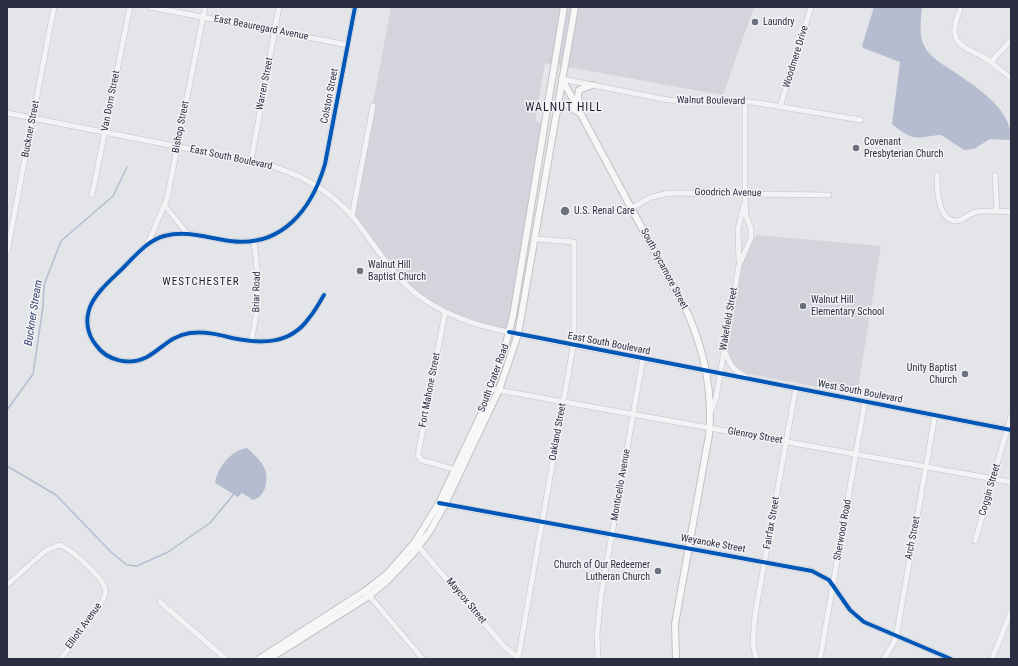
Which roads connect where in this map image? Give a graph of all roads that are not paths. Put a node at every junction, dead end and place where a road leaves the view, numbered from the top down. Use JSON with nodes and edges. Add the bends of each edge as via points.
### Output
{"nodes":[{"id":1,"x":54,"y":7,"type":"edge"},
{"id":2,"x":130,"y":7,"type":"edge"},
{"id":3,"x":150,"y":7,"type":"edge"},
{"id":4,"x":205,"y":7,"type":"edge"},
{"id":5,"x":279,"y":7,"type":"edge"},
{"id":6,"x":355,"y":7,"type":"edge"},
{"id":7,"x":564,"y":7,"type":"edge"},
{"id":8,"x":575,"y":7,"type":"edge"},
{"id":9,"x":812,"y":7,"type":"edge"},
{"id":10,"x":960,"y":10,"type":"dead end"},
{"id":11,"x":203,"y":17,"type":"junction"},
{"id":12,"x":275,"y":31,"type":"junction"},
{"id":13,"x":1011,"y":40,"type":"edge"},
{"id":14,"x":348,"y":45,"type":"junction"},
{"id":15,"x":991,"y":62,"type":"junction"},
{"id":16,"x":553,"y":77,"type":"junction"},
{"id":17,"x":1011,"y":78,"type":"edge"},
{"id":18,"x":562,"y":79,"type":"junction"},
{"id":19,"x":592,"y":85,"type":"junction"},
{"id":20,"x":745,"y":102,"type":"junction"},
{"id":21,"x":373,"y":106,"type":"dead end"},
{"id":22,"x":780,"y":107,"type":"junction"},
{"id":23,"x":7,"y":113,"type":"edge"},
{"id":24,"x":556,"y":113,"type":"junction"},
{"id":25,"x":580,"y":113,"type":"junction"},
{"id":26,"x":33,"y":118,"type":"junction"},
{"id":27,"x":861,"y":120,"type":"dead end"},
{"id":28,"x":105,"y":132,"type":"junction"},
{"id":29,"x":178,"y":147,"type":"junction"},
{"id":30,"x":250,"y":161,"type":"junction"},
{"id":31,"x":937,"y":175,"type":"dead end"},
{"id":32,"x":995,"y":175,"type":"dead end"},
{"id":33,"x":317,"y":186,"type":"junction"},
{"id":34,"x":745,"y":193,"type":"junction"},
{"id":35,"x":92,"y":195,"type":"dead end"},
{"id":36,"x":829,"y":195,"type":"dead end"},
{"id":37,"x":745,"y":201,"type":"junction"},
{"id":38,"x":165,"y":206,"type":"junction"},
{"id":39,"x":631,"y":208,"type":"junction"},
{"id":40,"x":997,"y":211,"type":"junction"},
{"id":41,"x":1011,"y":212,"type":"edge"},
{"id":42,"x":352,"y":216,"type":"junction"},
{"id":43,"x":187,"y":233,"type":"junction"},
{"id":44,"x":536,"y":239,"type":"junction"},
{"id":45,"x":254,"y":242,"type":"junction"},
{"id":46,"x":148,"y":244,"type":"junction"},
{"id":47,"x":7,"y":248,"type":"edge"},
{"id":48,"x":739,"y":265,"type":"junction"},
{"id":49,"x":324,"y":295,"type":"dead end"},
{"id":50,"x":445,"y":313,"type":"junction"},
{"id":51,"x":509,"y":332,"type":"junction"},
{"id":52,"x":518,"y":334,"type":"junction"},
{"id":53,"x":251,"y":341,"type":"junction"},
{"id":54,"x":573,"y":345,"type":"junction"},
{"id":55,"x":724,"y":348,"type":"junction"},
{"id":56,"x":643,"y":358,"type":"junction"},
{"id":57,"x":706,"y":370,"type":"junction"},
{"id":58,"x":719,"y":373,"type":"junction"},
{"id":59,"x":749,"y":378,"type":"junction"},
{"id":60,"x":796,"y":388,"type":"junction"},
{"id":61,"x":492,"y":389,"type":"junction"},
{"id":62,"x":499,"y":390,"type":"junction"},
{"id":63,"x":864,"y":401,"type":"junction"},
{"id":64,"x":563,"y":402,"type":"junction"},
{"id":65,"x":633,"y":414,"type":"junction"},
{"id":66,"x":710,"y":414,"type":"junction"},
{"id":67,"x":935,"y":415,"type":"junction"},
{"id":68,"x":1011,"y":416,"type":"edge"},
{"id":69,"x":709,"y":428,"type":"junction"},
{"id":70,"x":1009,"y":430,"type":"edge"},
{"id":71,"x":786,"y":442,"type":"junction"},
{"id":72,"x":856,"y":454,"type":"junction"},
{"id":73,"x":926,"y":466,"type":"junction"},
{"id":74,"x":458,"y":470,"type":"junction"},
{"id":75,"x":993,"y":478,"type":"junction"},
{"id":76,"x":1011,"y":482,"type":"edge"},
{"id":77,"x":442,"y":504,"type":"junction"},
{"id":78,"x":542,"y":521,"type":"junction"},
{"id":79,"x":612,"y":534,"type":"junction"},
{"id":80,"x":975,"y":541,"type":"dead end"},
{"id":81,"x":417,"y":544,"type":"junction"},
{"id":82,"x":689,"y":548,"type":"junction"},
{"id":83,"x":766,"y":562,"type":"junction"},
{"id":84,"x":7,"y":585,"type":"edge"},
{"id":85,"x":833,"y":586,"type":"junction"},
{"id":86,"x":367,"y":593,"type":"junction"},
{"id":87,"x":160,"y":602,"type":"dead end"},
{"id":88,"x":1011,"y":612,"type":"edge"},
{"id":89,"x":896,"y":637,"type":"junction"},
{"id":90,"x":518,"y":658,"type":"edge"},
{"id":91,"x":61,"y":659,"type":"edge"},
{"id":92,"x":226,"y":659,"type":"edge"},
{"id":93,"x":259,"y":659,"type":"edge"},
{"id":94,"x":269,"y":659,"type":"edge"},
{"id":95,"x":423,"y":659,"type":"edge"},
{"id":96,"x":598,"y":659,"type":"edge"},
{"id":97,"x":676,"y":659,"type":"edge"},
{"id":98,"x":756,"y":659,"type":"edge"},
{"id":99,"x":820,"y":659,"type":"edge"},
{"id":100,"x":884,"y":659,"type":"edge"},
{"id":101,"x":951,"y":659,"type":"edge"},
{"id":102,"x":992,"y":659,"type":"edge"}],
"edges":[{"from":1,"to":26,"type":"street","name":"Buckner Street"},
{"from":2,"to":28,"type":"street","name":"Van Dorn Street"},
{"from":3,"to":11,"type":"street","name":"East Beauregard Avenue"},
{"from":4,"to":11,"type":"street","name":"Bishop Street"},
{"from":5,"to":12,"type":"street","name":"Warren Street"},
{"from":6,"to":14,"type":"street","name":"Colston Street"},
{"from":7,"to":16,"type":"main road","name":"South Crater Road"},
{"from":8,"to":18,"type":"main road","name":"South Crater Road"},
{"from":9,"to":22,"type":"street","name":"Woodmere Drive"},
{"from":10,"to":15,"type":"street","via":[[954,27],[958,41],[965,49]]},
{"from":11,"to":12,"type":"street","name":"East Beauregard Avenue"},
{"from":11,"to":29,"type":"street","name":"Bishop Street"},
{"from":12,"to":14,"type":"street","name":"East Beauregard Avenue"},
{"from":12,"to":30,"type":"street","name":"Warren Street"},
{"from":13,"to":15,"type":"street"},
{"from":14,"to":33,"type":"street","name":"Colston Street","via":[[325,164]]},
{"from":15,"to":17,"type":"street"},
{"from":16,"to":18,"type":"main road"},
{"from":16,"to":51,"type":"main road","name":"South Crater Road"},
{"from":18,"to":19,"type":"street","name":"Walnut Boulevard"},
{"from":18,"to":24,"type":"main road","name":"South Crater Road"},
{"from":18,"to":25,"type":"main road","name":"South Sycamore Street"},
{"from":19,"to":20,"type":"street","name":"Walnut Boulevard","via":[[668,100]]},
{"from":19,"to":25,"type":"main road","via":[[583,87],[578,92]]},
{"from":20,"to":22,"type":"street","name":"Walnut Boulevard"},
{"from":20,"to":34,"type":"street","name":"Wakefield Street"},
{"from":21,"to":42,"type":"street"},
{"from":22,"to":27,"type":"street","name":"Walnut Boulevard"},
{"from":23,"to":26,"type":"street","name":"East South Boulevard"},
{"from":24,"to":25,"type":"main road","via":[[567,105]]},
{"from":24,"to":44,"type":"main road","name":"South Crater Road"},
{"from":25,"to":39,"type":"main road","name":"South Sycamore Street"},
{"from":26,"to":28,"type":"street","name":"East South Boulevard"},
{"from":26,"to":47,"type":"street","name":"Buckner Street"},
{"from":28,"to":29,"type":"street","name":"East South Boulevard"},
{"from":28,"to":35,"type":"street","name":"Van Dorn Street"},
{"from":29,"to":30,"type":"street","name":"East South Boulevard"},
{"from":29,"to":38,"type":"street","name":"Bishop Street"},
{"from":30,"to":33,"type":"street","name":"East South Boulevard","via":[[286,170]]},
{"from":31,"to":40,"type":"street","via":[[939,201],[945,213],[955,220],[978,212]]},
{"from":32,"to":40,"type":"street"},
{"from":33,"to":42,"type":"street","name":"East South Boulevard"},
{"from":33,"to":45,"type":"street","name":"Colston Street","via":[[290,225],[276,235]]},
{"from":34,"to":36,"type":"street","name":"Goodrich Avenue"},
{"from":34,"to":37,"type":"street","name":"Wakefield Street"},
{"from":34,"to":39,"type":"street","name":"Goodrich Avenue","via":[[664,193]]},
{"from":37,"to":48,"type":"street","name":"Wakefield Street","via":[[738,229]]},
{"from":37,"to":48,"type":"street","name":"Wakefield Street","via":[[751,238]]},
{"from":38,"to":43,"type":"street"},
{"from":38,"to":46,"type":"street","name":"Bishop Street"},
{"from":39,"to":57,"type":"main road","name":"South Sycamore Street","via":[[688,314]]},
{"from":40,"to":41,"type":"street"},
{"from":42,"to":50,"type":"street","name":"East South Boulevard","via":[[403,281]]},
{"from":43,"to":45,"type":"street","name":"Colston Street","via":[[229,241]]},
{"from":43,"to":46,"type":"street","name":"Colston Street","via":[[164,236]]},
{"from":44,"to":52,"type":"main road","name":"South Crater Road"},
{"from":44,"to":54,"type":"street","name":"Oakland Street","via":[[574,242]]},
{"from":45,"to":53,"type":"street","name":"Briar Road","via":[[258,267],[258,294],[257,315]]},
{"from":46,"to":53,"type":"street","via":[[94,300],[87,319],[88,329],[94,343],[104,354],[116,360],[146,358],[171,339],[193,332]]},
{"from":48,"to":55,"type":"street","name":"Wakefield Street"},
{"from":49,"to":53,"type":"street","via":[[309,319],[292,334],[271,342]]},
{"from":50,"to":51,"type":"street","name":"East South Boulevard","via":[[464,321]]},
{"from":50,"to":74,"type":"street","name":"Fort Mahone Street","via":[[418,455],[419,459],[426,462]]},
{"from":51,"to":52,"type":"street","name":"East South Boulevard"},
{"from":51,"to":61,"type":"main road","name":"South Crater Road"},
{"from":52,"to":54,"type":"street","name":"East South Boulevard"},
{"from":52,"to":62,"type":"main road","name":"South Crater Road"},
{"from":54,"to":56,"type":"street","name":"East South Boulevard"},
{"from":54,"to":64,"type":"street","name":"Oakland Street"},
{"from":55,"to":58,"type":"street","name":"Wakefield Street"},
{"from":55,"to":59,"type":"street","via":[[733,369]]},
{"from":56,"to":57,"type":"street","name":"East South Boulevard"},
{"from":56,"to":65,"type":"street","name":"Monticello Avenue"},
{"from":57,"to":58,"type":"street","name":"West South Boulevard"},
{"from":57,"to":66,"type":"main road","name":"South Sycamore Street"},
{"from":58,"to":59,"type":"street","name":"West South Boulevard"},
{"from":58,"to":66,"type":"street","name":"South Sycamore Street","via":[[716,398]]},
{"from":59,"to":60,"type":"street","name":"West South Boulevard"},
{"from":60,"to":63,"type":"street","name":"West South Boulevard"},
{"from":60,"to":71,"type":"street","name":"Fairfax Street"},
{"from":61,"to":62,"type":"street","name":"Glenroy Street"},
{"from":61,"to":74,"type":"main road","name":"South Crater Road"},
{"from":62,"to":64,"type":"street","name":"Glenroy Street"},
{"from":62,"to":74,"type":"main road","name":"South Crater Road"},
{"from":63,"to":67,"type":"street","name":"West South Boulevard"},
{"from":63,"to":72,"type":"street","name":"Sherwood Road"},
{"from":64,"to":65,"type":"street","name":"Glenroy Street"},
{"from":64,"to":78,"type":"street","name":"Oakland Street"},
{"from":65,"to":69,"type":"street","name":"Glenroy Street"},
{"from":65,"to":79,"type":"street","name":"Monticello Avenue"},
{"from":66,"to":69,"type":"main road","name":"South Sycamore Street"},
{"from":67,"to":70,"type":"street","name":"West South Boulevard"},
{"from":67,"to":73,"type":"street","name":"Arch Street"},
{"from":68,"to":70,"type":"street","name":"Coggin Street"},
{"from":69,"to":71,"type":"street","name":"Glenroy Street"},
{"from":69,"to":82,"type":"main road","name":"South Sycamore Street"},
{"from":70,"to":75,"type":"street","name":"Coggin Street"},
{"from":71,"to":72,"type":"street","name":"Glenroy Street"},
{"from":71,"to":83,"type":"street","name":"Fairfax Street"},
{"from":72,"to":73,"type":"street","name":"Glenroy Street"},
{"from":72,"to":85,"type":"street","name":"Sherwood Road"},
{"from":73,"to":75,"type":"street","name":"Glenroy Street"},
{"from":73,"to":89,"type":"street","name":"Arch Street"},
{"from":74,"to":77,"type":"main road","name":"South Crater Road"},
{"from":75,"to":76,"type":"street","name":"Glenroy Street"},
{"from":75,"to":80,"type":"street","name":"Coggin Street"},
{"from":77,"to":78,"type":"street","name":"Weyanoke Street"},
{"from":77,"to":81,"type":"main road","name":"South Crater Road"},
{"from":78,"to":79,"type":"street","name":"Weyanoke Street"},
{"from":78,"to":90,"type":"street","name":"Oakland Street"},
{"from":79,"to":82,"type":"street","name":"Weyanoke Street"},
{"from":79,"to":96,"type":"street","name":"Monticello Avenue","via":[[598,617]]},
{"from":81,"to":86,"type":"main road","name":"South Crater Road","via":[[399,570]]},
{"from":81,"to":90,"type":"street","name":"Maycox Street","via":[[504,646]]},
{"from":82,"to":83,"type":"street","name":"Weyanoke Street"},
{"from":82,"to":97,"type":"main road","name":"South Sycamore Street","via":[[676,624]]},
{"from":83,"to":85,"type":"street","name":"Weyanoke Street","via":[[812,571],[826,577]]},
{"from":83,"to":98,"type":"street","name":"Fairfax Street","via":[[753,628],[752,642]]},
{"from":84,"to":91,"type":"street","name":"Elliott Avenue","via":[[50,548],[59,545],[69,550],[99,579],[106,592],[104,600]]},
{"from":85,"to":89,"type":"street","name":"Weyanoke Street","via":[[856,616]]},
{"from":85,"to":99,"type":"street","name":"Sherwood Road"},
{"from":86,"to":93,"type":"main road","name":"South Crater Road"},
{"from":86,"to":94,"type":"main road","name":"South Crater Road"},
{"from":86,"to":95,"type":"street"},
{"from":87,"to":92,"type":"street"},
{"from":88,"to":102,"type":"street"},
{"from":89,"to":100,"type":"street","name":"Arch Street"},
{"from":89,"to":101,"type":"street","name":"Weyanoke Street"}]}
